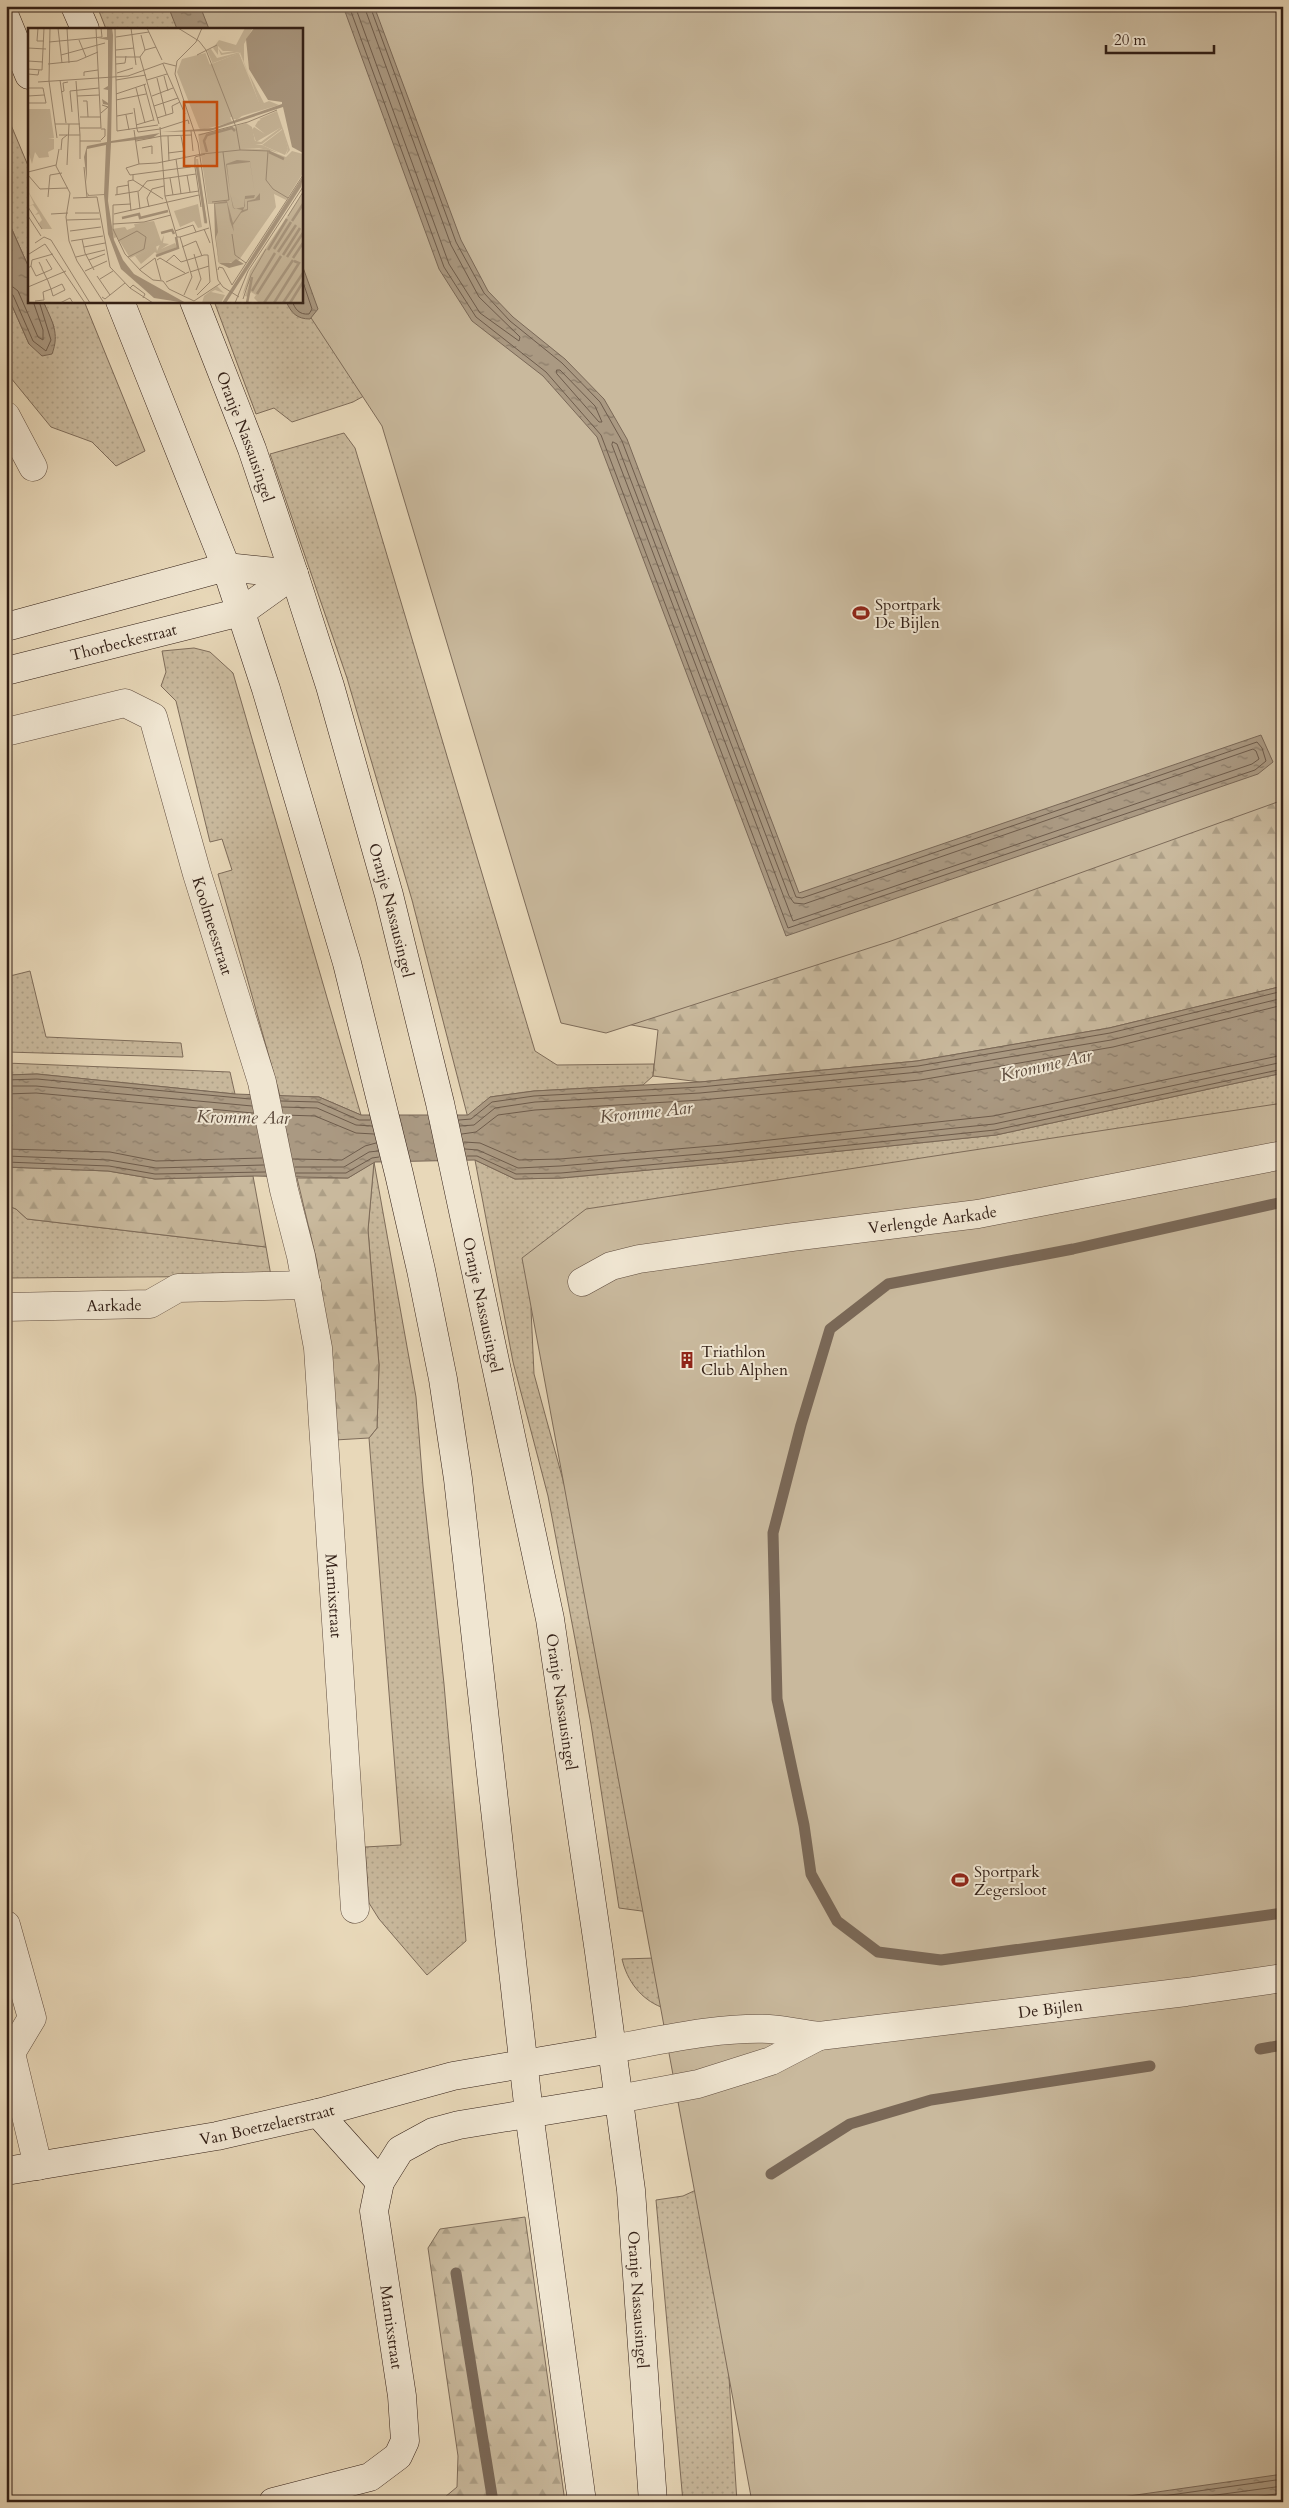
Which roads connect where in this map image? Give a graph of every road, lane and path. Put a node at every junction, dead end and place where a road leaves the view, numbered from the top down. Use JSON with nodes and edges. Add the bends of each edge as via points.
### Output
{"nodes":[{"id":1,"x":75,"y":6,"type":"edge"},
{"id":2,"x":6,"y":19,"type":"edge"},
{"id":3,"x":85,"y":28,"type":"edge"},
{"id":4,"x":28,"y":73,"type":"edge"},
{"id":5,"x":120,"y":302,"type":"edge"},
{"id":6,"x":194,"y":302,"type":"edge"},
{"id":7,"x":6,"y":416,"type":"edge"},
{"id":8,"x":33,"y":467,"type":"dead end"},
{"id":9,"x":226,"y":567,"type":"junction"},
{"id":10,"x":294,"y":574,"type":"junction"},
{"id":11,"x":241,"y":612,"type":"junction"},
{"id":12,"x":6,"y":627,"type":"edge"},
{"id":13,"x":6,"y":671,"type":"edge"},
{"id":14,"x":6,"y":732,"type":"edge"},
{"id":15,"x":1283,"y":1155,"type":"edge"},
{"id":16,"x":582,"y":1282,"type":"dead end"},
{"id":17,"x":307,"y":1284,"type":"junction"},
{"id":18,"x":6,"y":1307,"type":"edge"},
{"id":19,"x":355,"y":1909,"type":"dead end"},
{"id":20,"x":6,"y":1925,"type":"edge"},
{"id":21,"x":1283,"y":1978,"type":"edge"},
{"id":22,"x":819,"y":2036,"type":"junction"},
{"id":23,"x":612,"y":2048,"type":"junction"},
{"id":24,"x":524,"y":2064,"type":"junction"},
{"id":25,"x":618,"y":2099,"type":"junction"},
{"id":26,"x":318,"y":2113,"type":"junction"},
{"id":27,"x":529,"y":2113,"type":"junction"},
{"id":28,"x":38,"y":2166,"type":"junction"},
{"id":29,"x":6,"y":2171,"type":"edge"},
{"id":30,"x":380,"y":2182,"type":"junction"},
{"id":31,"x":273,"y":2502,"type":"edge"},
{"id":32,"x":582,"y":2502,"type":"edge"},
{"id":33,"x":653,"y":2502,"type":"edge"}],
"edges":[{"from":1,"to":3,"type":"street"},
{"from":2,"to":4,"type":"street"},
{"from":5,"to":9,"type":"street"},
{"from":6,"to":10,"type":"street","name":"Oranje Nassausingel","via":[[252,449]]},
{"from":7,"to":8,"type":"street"},
{"from":9,"to":10,"type":"street"},
{"from":9,"to":11,"type":"street"},
{"from":9,"to":12,"type":"street"},
{"from":10,"to":11,"type":"street"},
{"from":10,"to":23,"type":"street","name":"Oranje Nassausingel","via":[[330,686],[389,895],[455,1172],[550,1619]]},
{"from":11,"to":13,"type":"street","name":"Thorbeckestraat"},
{"from":11,"to":24,"type":"street","via":[[347,963],[400,1174],[432,1324],[450,1422]]},
{"from":14,"to":17,"type":"street","name":"Koolmeesstraat","via":[[126,703],[153,717],[262,1082]]},
{"from":15,"to":16,"type":"street","name":"Verlengde Aarkade","via":[[978,1214],[639,1260],[611,1266]]},
{"from":17,"to":18,"type":"street","name":"Aarkade","via":[[178,1288],[150,1304]]},
{"from":17,"to":19,"type":"street","name":"Marnixstraat","via":[[318,1348]]},
{"from":20,"to":28,"type":"street","via":[[32,2018],[11,2053]]},
{"from":21,"to":22,"type":"street","name":"De Bijlen"},
{"from":22,"to":23,"type":"street","name":"De Bijlen","via":[[760,2030],[691,2035]]},
{"from":22,"to":25,"type":"street","name":"De Bijlen","via":[[771,2061],[698,2084]]},
{"from":23,"to":24,"type":"street"},
{"from":23,"to":25,"type":"street","name":"Oranje Nassausingel"},
{"from":24,"to":26,"type":"street","name":"Van Boetzelaerstraat","via":[[453,2076]]},
{"from":24,"to":27,"type":"street"},
{"from":25,"to":27,"type":"street"},
{"from":25,"to":33,"type":"street","name":"Oranje Nassausingel","via":[[631,2190]]},
{"from":26,"to":28,"type":"street","name":"Van Boetzelaerstraat","via":[[217,2136]]},
{"from":26,"to":30,"type":"street"},
{"from":27,"to":30,"type":"street","name":"Marnixstraat","via":[[433,2132],[400,2150]]},
{"from":27,"to":32,"type":"street"},
{"from":28,"to":29,"type":"street","name":"Van Boetzelaerstraat"},
{"from":30,"to":31,"type":"street","name":"Marnixstraat","via":[[374,2211],[402,2396],[405,2441],[398,2456],[370,2476]]}]}
